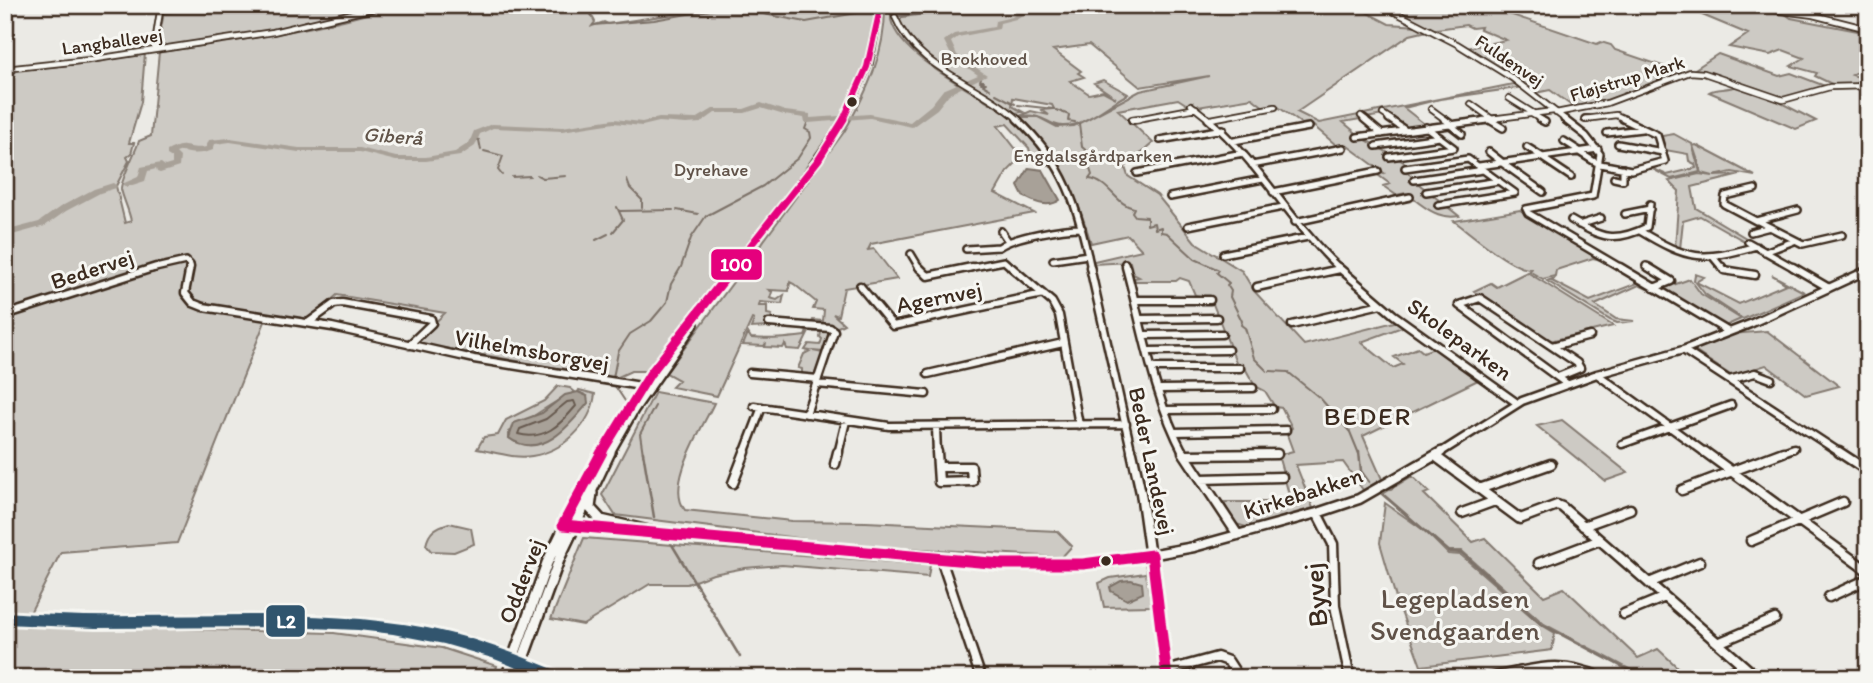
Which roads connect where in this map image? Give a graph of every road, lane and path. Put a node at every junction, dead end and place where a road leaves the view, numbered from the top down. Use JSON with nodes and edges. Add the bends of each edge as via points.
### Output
{"nodes":[{"id":1,"x":161,"y":5,"type":"edge"},
{"id":2,"x":387,"y":5,"type":"edge"},
{"id":3,"x":1381,"y":5,"type":"edge"},
{"id":4,"x":1734,"y":5,"type":"edge"},
{"id":5,"x":881,"y":6,"type":"edge"},
{"id":6,"x":895,"y":17,"type":"dead end"},
{"id":7,"x":1868,"y":29,"type":"edge"},
{"id":8,"x":154,"y":49,"type":"junction"},
{"id":9,"x":5,"y":69,"type":"edge"},
{"id":10,"x":1868,"y":86,"type":"edge"},
{"id":11,"x":1509,"y":98,"type":"dead end"},
{"id":12,"x":1471,"y":104,"type":"dead end"},
{"id":13,"x":1275,"y":107,"type":"dead end"},
{"id":14,"x":1431,"y":109,"type":"dead end"},
{"id":15,"x":1555,"y":112,"type":"junction"},
{"id":16,"x":1532,"y":113,"type":"junction"},
{"id":17,"x":1383,"y":114,"type":"dead end"},
{"id":18,"x":1361,"y":116,"type":"dead end"},
{"id":19,"x":1211,"y":119,"type":"junction"},
{"id":20,"x":1490,"y":119,"type":"junction"},
{"id":21,"x":1585,"y":119,"type":"dead end"},
{"id":22,"x":1132,"y":120,"type":"dead end"},
{"id":23,"x":1545,"y":122,"type":"dead end"},
{"id":24,"x":1450,"y":124,"type":"junction"},
{"id":25,"x":1310,"y":127,"type":"dead end"},
{"id":26,"x":1426,"y":128,"type":"junction"},
{"id":27,"x":1503,"y":128,"type":"dead end"},
{"id":28,"x":1223,"y":129,"type":"junction"},
{"id":29,"x":1644,"y":129,"type":"junction"},
{"id":30,"x":1405,"y":130,"type":"junction"},
{"id":31,"x":1607,"y":133,"type":"dead end"},
{"id":32,"x":1382,"y":134,"type":"junction"},
{"id":33,"x":1462,"y":134,"type":"dead end"},
{"id":34,"x":1357,"y":137,"type":"dead end"},
{"id":35,"x":1440,"y":137,"type":"junction"},
{"id":36,"x":1160,"y":140,"type":"dead end"},
{"id":37,"x":1234,"y":141,"type":"junction"},
{"id":38,"x":1564,"y":141,"type":"dead end"},
{"id":39,"x":1618,"y":145,"type":"dead end"},
{"id":40,"x":1376,"y":146,"type":"dead end"},
{"id":41,"x":1527,"y":146,"type":"dead end"},
{"id":42,"x":1343,"y":148,"type":"dead end"},
{"id":43,"x":1598,"y":149,"type":"junction"},
{"id":44,"x":1489,"y":152,"type":"dead end"},
{"id":45,"x":1580,"y":152,"type":"junction"},
{"id":46,"x":1663,"y":152,"type":"junction"},
{"id":47,"x":1243,"y":153,"type":"junction"},
{"id":48,"x":1389,"y":157,"type":"dead end"},
{"id":49,"x":1542,"y":157,"type":"junction"},
{"id":50,"x":1503,"y":163,"type":"junction"},
{"id":51,"x":1597,"y":163,"type":"junction"},
{"id":52,"x":1252,"y":165,"type":"junction"},
{"id":53,"x":1405,"y":168,"type":"dead end"},
{"id":54,"x":1481,"y":168,"type":"junction"},
{"id":55,"x":1623,"y":168,"type":"junction"},
{"id":56,"x":1378,"y":171,"type":"dead end"},
{"id":57,"x":1137,"y":173,"type":"dead end"},
{"id":58,"x":1571,"y":177,"type":"dead end"},
{"id":59,"x":1263,"y":178,"type":"junction"},
{"id":60,"x":1614,"y":178,"type":"dead end"},
{"id":61,"x":1413,"y":180,"type":"dead end"},
{"id":62,"x":1499,"y":181,"type":"junction"},
{"id":63,"x":1755,"y":189,"type":"dead end"},
{"id":64,"x":1273,"y":192,"type":"junction"},
{"id":65,"x":1426,"y":192,"type":"dead end"},
{"id":66,"x":1543,"y":192,"type":"dead end"},
{"id":67,"x":1170,"y":197,"type":"dead end"},
{"id":68,"x":1410,"y":197,"type":"dead end"},
{"id":69,"x":1438,"y":205,"type":"dead end"},
{"id":70,"x":1283,"y":206,"type":"junction"},
{"id":71,"x":1798,"y":210,"type":"dead end"},
{"id":72,"x":1625,"y":214,"type":"dead end"},
{"id":73,"x":1601,"y":218,"type":"dead end"},
{"id":74,"x":1571,"y":220,"type":"dead end"},
{"id":75,"x":1758,"y":221,"type":"junction"},
{"id":76,"x":1295,"y":222,"type":"junction"},
{"id":77,"x":1579,"y":225,"type":"junction"},
{"id":78,"x":1188,"y":226,"type":"dead end"},
{"id":79,"x":1770,"y":227,"type":"junction"},
{"id":80,"x":1082,"y":228,"type":"junction"},
{"id":81,"x":1640,"y":231,"type":"junction"},
{"id":82,"x":1001,"y":232,"type":"dead end"},
{"id":83,"x":1751,"y":232,"type":"dead end"},
{"id":84,"x":1842,"y":235,"type":"dead end"},
{"id":85,"x":1308,"y":237,"type":"junction"},
{"id":86,"x":1008,"y":241,"type":"junction"},
{"id":87,"x":1794,"y":241,"type":"junction"},
{"id":88,"x":1748,"y":242,"type":"dead end"},
{"id":89,"x":1756,"y":246,"type":"junction"},
{"id":90,"x":999,"y":247,"type":"junction"},
{"id":91,"x":966,"y":249,"type":"dead end"},
{"id":92,"x":1765,"y":252,"type":"junction"},
{"id":93,"x":911,"y":254,"type":"dead end"},
{"id":94,"x":1223,"y":254,"type":"dead end"},
{"id":95,"x":1088,"y":255,"type":"junction"},
{"id":96,"x":1713,"y":257,"type":"junction"},
{"id":97,"x":192,"y":258,"type":"joint"},
{"id":98,"x":1053,"y":260,"type":"dead end"},
{"id":99,"x":1004,"y":261,"type":"junction"},
{"id":100,"x":1125,"y":262,"type":"dead end"},
{"id":101,"x":1646,"y":266,"type":"dead end"},
{"id":102,"x":1340,"y":269,"type":"junction"},
{"id":103,"x":1868,"y":270,"type":"edge"},
{"id":104,"x":1755,"y":275,"type":"dead end"},
{"id":105,"x":860,"y":286,"type":"dead end"},
{"id":106,"x":1257,"y":287,"type":"dead end"},
{"id":107,"x":1654,"y":288,"type":"junction"},
{"id":108,"x":1829,"y":288,"type":"junction"},
{"id":109,"x":1043,"y":294,"type":"junction"},
{"id":110,"x":1136,"y":300,"type":"junction"},
{"id":111,"x":1210,"y":300,"type":"dead end"},
{"id":112,"x":1381,"y":304,"type":"junction"},
{"id":113,"x":5,"y":315,"type":"edge"},
{"id":114,"x":1217,"y":318,"type":"dead end"},
{"id":115,"x":1140,"y":319,"type":"junction"},
{"id":116,"x":308,"y":323,"type":"junction"},
{"id":117,"x":769,"y":323,"type":"dead end"},
{"id":118,"x":1292,"y":325,"type":"dead end"},
{"id":119,"x":1729,"y":332,"type":"junction"},
{"id":120,"x":1222,"y":334,"type":"dead end"},
{"id":121,"x":1145,"y":335,"type":"junction"},
{"id":122,"x":1590,"y":336,"type":"dead end"},
{"id":123,"x":1063,"y":343,"type":"junction"},
{"id":124,"x":409,"y":345,"type":"junction"},
{"id":125,"x":1552,"y":346,"type":"junction"},
{"id":126,"x":1228,"y":350,"type":"dead end"},
{"id":127,"x":1684,"y":350,"type":"junction"},
{"id":128,"x":1149,"y":351,"type":"junction"},
{"id":129,"x":1240,"y":368,"type":"dead end"},
{"id":130,"x":1154,"y":369,"type":"junction"},
{"id":131,"x":750,"y":373,"type":"dead end"},
{"id":132,"x":928,"y":374,"type":"dead end"},
{"id":133,"x":1597,"y":374,"type":"junction"},
{"id":134,"x":1558,"y":377,"type":"junction"},
{"id":135,"x":1770,"y":379,"type":"dead end"},
{"id":136,"x":1729,"y":380,"type":"junction"},
{"id":137,"x":818,"y":382,"type":"junction"},
{"id":138,"x":1567,"y":384,"type":"junction"},
{"id":139,"x":646,"y":387,"type":"junction"},
{"id":140,"x":1253,"y":388,"type":"dead end"},
{"id":141,"x":1159,"y":389,"type":"junction"},
{"id":142,"x":926,"y":394,"type":"dead end"},
{"id":143,"x":1517,"y":403,"type":"junction"},
{"id":144,"x":1731,"y":405,"type":"dead end"},
{"id":145,"x":1272,"y":409,"type":"dead end"},
{"id":146,"x":1166,"y":410,"type":"junction"},
{"id":147,"x":806,"y":414,"type":"junction"},
{"id":148,"x":846,"y":421,"type":"junction"},
{"id":149,"x":1126,"y":424,"type":"junction"},
{"id":150,"x":1079,"y":425,"type":"junction"},
{"id":151,"x":936,"y":427,"type":"junction"},
{"id":152,"x":1670,"y":427,"type":"junction"},
{"id":153,"x":1286,"y":430,"type":"dead end"},
{"id":154,"x":1174,"y":432,"type":"junction"},
{"id":155,"x":1622,"y":444,"type":"dead end"},
{"id":156,"x":1794,"y":448,"type":"dead end"},
{"id":157,"x":1277,"y":454,"type":"dead end"},
{"id":158,"x":1185,"y":455,"type":"junction"},
{"id":159,"x":1435,"y":456,"type":"junction"},
{"id":160,"x":835,"y":464,"type":"dead end"},
{"id":161,"x":1551,"y":464,"type":"dead end"},
{"id":162,"x":938,"y":467,"type":"junction"},
{"id":163,"x":600,"y":470,"type":"junction"},
{"id":164,"x":1868,"y":471,"type":"edge"},
{"id":165,"x":1732,"y":472,"type":"junction"},
{"id":166,"x":1282,"y":477,"type":"dead end"},
{"id":167,"x":1201,"y":479,"type":"junction"},
{"id":168,"x":733,"y":483,"type":"dead end"},
{"id":169,"x":1479,"y":489,"type":"junction"},
{"id":170,"x":1682,"y":490,"type":"dead end"},
{"id":171,"x":1495,"y":501,"type":"junction"},
{"id":172,"x":1843,"y":502,"type":"dead end"},
{"id":173,"x":1630,"y":509,"type":"dead end"},
{"id":174,"x":1318,"y":513,"type":"junction"},
{"id":175,"x":1462,"y":513,"type":"dead end"},
{"id":176,"x":1800,"y":521,"type":"junction"},
{"id":177,"x":568,"y":526,"type":"junction"},
{"id":178,"x":1583,"y":526,"type":"junction"},
{"id":179,"x":662,"y":534,"type":"junction"},
{"id":180,"x":1238,"y":535,"type":"junction"},
{"id":181,"x":1600,"y":540,"type":"junction"},
{"id":182,"x":1751,"y":541,"type":"dead end"},
{"id":183,"x":1152,"y":555,"type":"junction"},
{"id":184,"x":941,"y":559,"type":"junction"},
{"id":185,"x":1700,"y":562,"type":"dead end"},
{"id":186,"x":1539,"y":563,"type":"dead end"},
{"id":187,"x":1868,"y":570,"type":"edge"},
{"id":188,"x":1868,"y":579,"type":"edge"},
{"id":189,"x":1649,"y":583,"type":"junction"},
{"id":190,"x":1665,"y":597,"type":"junction"},
{"id":191,"x":1829,"y":597,"type":"dead end"},
{"id":192,"x":1624,"y":614,"type":"dead end"},
{"id":193,"x":1775,"y":619,"type":"dead end"},
{"id":194,"x":1718,"y":643,"type":"junction"},
{"id":195,"x":1744,"y":666,"type":"junction"},
{"id":196,"x":1167,"y":675,"type":"edge"},
{"id":197,"x":506,"y":678,"type":"edge"},
{"id":198,"x":516,"y":678,"type":"edge"},
{"id":199,"x":981,"y":678,"type":"edge"},
{"id":200,"x":1238,"y":678,"type":"edge"},
{"id":201,"x":1350,"y":678,"type":"edge"},
{"id":202,"x":1488,"y":678,"type":"edge"},
{"id":203,"x":1602,"y":678,"type":"edge"},
{"id":204,"x":1718,"y":678,"type":"edge"},
{"id":205,"x":1758,"y":678,"type":"edge"}],
"edges":[{"from":1,"to":8,"type":"street"},
{"from":2,"to":8,"type":"street","name":"Langballevej","via":[[273,32]]},
{"from":3,"to":15,"type":"street","name":"Fuldenvej","via":[[1501,71]]},
{"from":4,"to":7,"type":"street","via":[[1813,15]]},
{"from":5,"to":139,"type":"main road","name":"Oddervej","via":[[873,61],[852,110]]},
{"from":6,"to":80,"type":"street","name":"Beder Landevej","via":[[911,46],[1016,117],[1041,143],[1070,186]]},
{"from":8,"to":9,"type":"street","name":"Langballevej"},
{"from":10,"to":15,"type":"street","name":"Fløjstrup Mark","via":[[1830,87],[1783,100],[1690,72],[1619,99]]},
{"from":11,"to":16,"type":"street"},
{"from":12,"to":20,"type":"street"},
{"from":13,"to":19,"type":"street"},
{"from":14,"to":24,"type":"street"},
{"from":15,"to":16,"type":"street","name":"Fløjstrup Mark"},
{"from":15,"to":43,"type":"street","name":"Fuldenvej"},
{"from":16,"to":20,"type":"street","name":"Fløjstrup Mark"},
{"from":16,"to":23,"type":"street"},
{"from":17,"to":30,"type":"street"},
{"from":18,"to":32,"type":"street"},
{"from":19,"to":22,"type":"street","name":"Skoleparken","via":[[1193,107]]},
{"from":19,"to":28,"type":"street","name":"Skoleparken"},
{"from":20,"to":24,"type":"street","name":"Fløjstrup Mark"},
{"from":20,"to":27,"type":"street"},
{"from":21,"to":29,"type":"street","via":[[1616,114]]},
{"from":24,"to":26,"type":"street","name":"Fløjstrup Mark"},
{"from":24,"to":33,"type":"street"},
{"from":25,"to":37,"type":"street"},
{"from":26,"to":30,"type":"street","name":"Fløjstrup Mark"},
{"from":26,"to":35,"type":"street"},
{"from":28,"to":36,"type":"street"},
{"from":28,"to":37,"type":"street","name":"Skoleparken"},
{"from":29,"to":31,"type":"street"},
{"from":29,"to":46,"type":"street","via":[[1660,138]]},
{"from":30,"to":32,"type":"street","name":"Fløjstrup Mark"},
{"from":32,"to":34,"type":"street","name":"Fløjstrup Mark"},
{"from":35,"to":40,"type":"street"},
{"from":35,"to":48,"type":"street","via":[[1454,148]]},
{"from":37,"to":47,"type":"street","name":"Skoleparken"},
{"from":38,"to":45,"type":"street"},
{"from":39,"to":46,"type":"street"},
{"from":41,"to":49,"type":"street"},
{"from":42,"to":52,"type":"street"},
{"from":43,"to":45,"type":"street"},
{"from":43,"to":51,"type":"street"},
{"from":44,"to":50,"type":"street"},
{"from":45,"to":49,"type":"street"},
{"from":45,"to":51,"type":"street"},
{"from":46,"to":55,"type":"street","via":[[1665,162]]},
{"from":47,"to":52,"type":"street","name":"Skoleparken"},
{"from":47,"to":57,"type":"street"},
{"from":49,"to":50,"type":"street"},
{"from":49,"to":58,"type":"street"},
{"from":50,"to":54,"type":"street"},
{"from":50,"to":66,"type":"street"},
{"from":51,"to":55,"type":"street"},
{"from":51,"to":107,"type":"street","via":[[1593,196],[1535,205],[1526,211]]},
{"from":52,"to":59,"type":"street","name":"Skoleparken"},
{"from":53,"to":54,"type":"street","via":[[1468,159]]},
{"from":54,"to":61,"type":"street"},
{"from":54,"to":62,"type":"street"},
{"from":55,"to":60,"type":"street","via":[[1623,180]]},
{"from":56,"to":64,"type":"street"},
{"from":59,"to":64,"type":"street","name":"Skoleparken"},
{"from":59,"to":67,"type":"street"},
{"from":62,"to":65,"type":"street"},
{"from":62,"to":69,"type":"street","via":[[1515,193]]},
{"from":63,"to":75,"type":"street","via":[[1723,199],[1727,207]]},
{"from":64,"to":70,"type":"street","name":"Skoleparken"},
{"from":68,"to":76,"type":"street"},
{"from":70,"to":76,"type":"street","name":"Skoleparken"},
{"from":70,"to":78,"type":"street"},
{"from":71,"to":75,"type":"street"},
{"from":72,"to":81,"type":"street","via":[[1650,206],[1647,228]]},
{"from":73,"to":77,"type":"street"},
{"from":74,"to":77,"type":"street"},
{"from":75,"to":79,"type":"street"},
{"from":76,"to":85,"type":"street","name":"Skoleparken"},
{"from":77,"to":81,"type":"street","via":[[1608,240]]},
{"from":79,"to":83,"type":"street"},
{"from":79,"to":87,"type":"street"},
{"from":80,"to":86,"type":"street","via":[[1043,231]]},
{"from":80,"to":95,"type":"street","name":"Beder Landevej"},
{"from":81,"to":96,"type":"street","via":[[1674,249]]},
{"from":82,"to":86,"type":"street"},
{"from":84,"to":87,"type":"street","via":[[1808,244]]},
{"from":85,"to":94,"type":"street"},
{"from":85,"to":102,"type":"street","name":"Skoleparken"},
{"from":86,"to":90,"type":"street"},
{"from":87,"to":92,"type":"street"},
{"from":88,"to":89,"type":"street"},
{"from":89,"to":92,"type":"street"},
{"from":89,"to":96,"type":"street"},
{"from":90,"to":91,"type":"street","name":"Agernvej"},
{"from":90,"to":99,"type":"street","name":"Agernvej"},
{"from":92,"to":108,"type":"street"},
{"from":93,"to":99,"type":"street","name":"Agernvej","via":[[928,276]]},
{"from":95,"to":98,"type":"street"},
{"from":95,"to":149,"type":"street","name":"Beder Landevej"},
{"from":96,"to":104,"type":"street","via":[[1724,270]]},
{"from":97,"to":113,"type":"street","name":"Bedervej"},
{"from":97,"to":116,"type":"street","name":"Vilhelmsborgvej","via":[[185,293],[193,303]]},
{"from":99,"to":109,"type":"street","name":"Agernvej"},
{"from":100,"to":110,"type":"street"},
{"from":101,"to":107,"type":"street","via":[[1671,281]]},
{"from":102,"to":106,"type":"street"},
{"from":102,"to":112,"type":"street","name":"Skoleparken"},
{"from":103,"to":108,"type":"street","name":"Kirkebakken"},
{"from":105,"to":109,"type":"street","name":"Agernvej","via":[[893,326]]},
{"from":107,"to":119,"type":"street"},
{"from":108,"to":119,"type":"street","name":"Kirkebakken"},
{"from":109,"to":123,"type":"street","name":"Agernvej","via":[[1056,309]]},
{"from":110,"to":111,"type":"street"},
{"from":110,"to":115,"type":"street"},
{"from":112,"to":118,"type":"street","name":"Skoleparken"},
{"from":112,"to":143,"type":"street","name":"Skoleparken"},
{"from":114,"to":115,"type":"street"},
{"from":115,"to":121,"type":"street"},
{"from":116,"to":124,"type":"street","name":"Vilhelmsborgvej"},
{"from":116,"to":124,"type":"street","name":"Vilhelmsborgvej","via":[[342,303],[431,318],[432,323]]},
{"from":117,"to":137,"type":"street","via":[[833,329]]},
{"from":119,"to":127,"type":"street","name":"Kirkebakken"},
{"from":120,"to":121,"type":"street"},
{"from":121,"to":128,"type":"street"},
{"from":122,"to":125,"type":"street"},
{"from":123,"to":132,"type":"street"},
{"from":123,"to":150,"type":"street","name":"Agernvej"},
{"from":124,"to":139,"type":"street","name":"Vilhelmsborgvej"},
{"from":125,"to":134,"type":"street","via":[[1580,368]]},
{"from":125,"to":134,"type":"street","via":[[1480,298],[1459,305]]},
{"from":126,"to":128,"type":"street"},
{"from":127,"to":133,"type":"street","name":"Kirkebakken"},
{"from":127,"to":136,"type":"street"},
{"from":128,"to":130,"type":"street"},
{"from":129,"to":130,"type":"street"},
{"from":130,"to":141,"type":"street"},
{"from":131,"to":137,"type":"street"},
{"from":133,"to":138,"type":"street","name":"Kirkebakken"},
{"from":133,"to":152,"type":"street"},
{"from":134,"to":138,"type":"street"},
{"from":135,"to":136,"type":"street","via":[[1755,373]]},
{"from":136,"to":164,"type":"street"},
{"from":137,"to":142,"type":"street"},
{"from":137,"to":147,"type":"street"},
{"from":138,"to":143,"type":"street","name":"Kirkebakken"},
{"from":139,"to":163,"type":"main road","name":"Oddervej"},
{"from":139,"to":177,"type":"main road","name":"Oddervej","via":[[613,431]]},
{"from":140,"to":141,"type":"street"},
{"from":141,"to":146,"type":"street"},
{"from":143,"to":159,"type":"street","name":"Kirkebakken"},
{"from":144,"to":152,"type":"street"},
{"from":145,"to":146,"type":"street"},
{"from":146,"to":154,"type":"street"},
{"from":147,"to":148,"type":"street"},
{"from":147,"to":168,"type":"street","via":[[758,407]]},
{"from":148,"to":151,"type":"street"},
{"from":148,"to":160,"type":"street"},
{"from":149,"to":150,"type":"street"},
{"from":149,"to":183,"type":"street","name":"Beder Landevej"},
{"from":150,"to":151,"type":"street"},
{"from":151,"to":162,"type":"street"},
{"from":152,"to":155,"type":"street"},
{"from":152,"to":165,"type":"street"},
{"from":153,"to":154,"type":"street"},
{"from":154,"to":158,"type":"street"},
{"from":156,"to":165,"type":"street"},
{"from":157,"to":158,"type":"street"},
{"from":158,"to":167,"type":"street"},
{"from":159,"to":169,"type":"street"},
{"from":159,"to":174,"type":"street","name":"Kirkebakken","via":[[1364,496]]},
{"from":161,"to":169,"type":"street"},
{"from":162,"to":162,"type":"street","via":[[939,482],[972,481],[971,467]]},
{"from":163,"to":177,"type":"main road","name":"Oddervej"},
{"from":163,"to":179,"type":"main road","via":[[590,502],[596,516]]},
{"from":165,"to":170,"type":"street"},
{"from":165,"to":176,"type":"street"},
{"from":166,"to":167,"type":"street"},
{"from":167,"to":180,"type":"street"},
{"from":169,"to":171,"type":"street"},
{"from":171,"to":175,"type":"street"},
{"from":171,"to":178,"type":"street","via":[[1520,519],[1557,505]]},
{"from":172,"to":176,"type":"street"},
{"from":173,"to":178,"type":"street"},
{"from":174,"to":180,"type":"street","name":"Kirkebakken"},
{"from":174,"to":201,"type":"street","name":"Byvej","via":[[1333,541],[1334,595]]},
{"from":176,"to":182,"type":"street"},
{"from":176,"to":187,"type":"street"},
{"from":177,"to":179,"type":"street","name":"Kirkebakken"},
{"from":177,"to":197,"type":"main road","name":"Oddervej","via":[[530,605]]},
{"from":177,"to":198,"type":"main road","name":"Oddervej"},
{"from":178,"to":181,"type":"street"},
{"from":179,"to":184,"type":"street","name":"Kirkebakken"},
{"from":180,"to":183,"type":"street","name":"Kirkebakken"},
{"from":181,"to":186,"type":"street"},
{"from":181,"to":189,"type":"street"},
{"from":183,"to":184,"type":"street","name":"Kirkebakken","via":[[1045,565]]},
{"from":183,"to":196,"type":"street","name":"Beder Landevej"},
{"from":184,"to":199,"type":"street"},
{"from":185,"to":189,"type":"street"},
{"from":188,"to":191,"type":"street"},
{"from":189,"to":190,"type":"street"},
{"from":190,"to":192,"type":"street"},
{"from":190,"to":194,"type":"street"},
{"from":193,"to":194,"type":"street"},
{"from":194,"to":195,"type":"street"},
{"from":195,"to":204,"type":"street"},
{"from":195,"to":205,"type":"street"},
{"from":196,"to":200,"type":"street","via":[[1217,657],[1232,663]]},
{"from":202,"to":203,"type":"street","via":[[1563,665]]}]}
